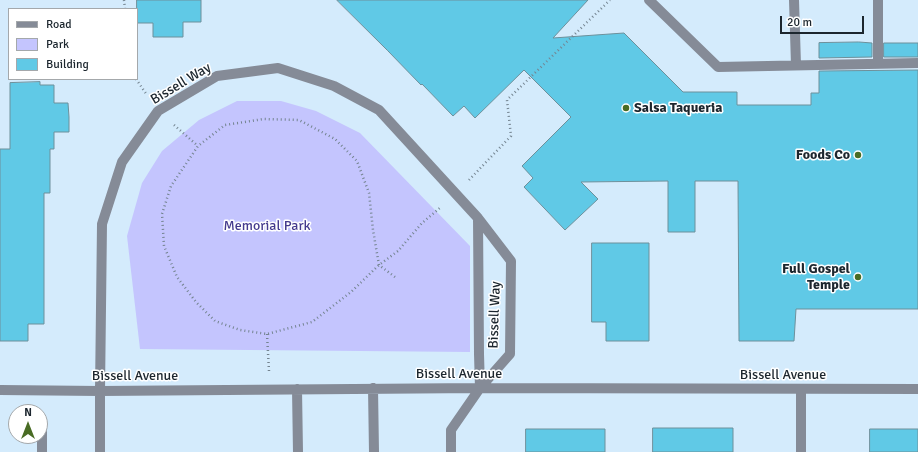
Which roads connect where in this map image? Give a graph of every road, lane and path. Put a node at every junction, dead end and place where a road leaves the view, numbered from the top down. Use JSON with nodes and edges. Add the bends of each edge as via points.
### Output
{"nodes":[{"id":1,"x":610,"y":0,"type":"edge"},
{"id":2,"x":649,"y":0,"type":"edge"},
{"id":3,"x":794,"y":0,"type":"edge"},
{"id":4,"x":878,"y":0,"type":"edge"},
{"id":5,"x":918,"y":63,"type":"edge"},
{"id":6,"x":878,"y":64,"type":"junction"},
{"id":7,"x":796,"y":65,"type":"junction"},
{"id":8,"x":456,"y":193,"type":"junction"},
{"id":9,"x":478,"y":218,"type":"junction"},
{"id":10,"x":378,"y":265,"type":"junction"},
{"id":11,"x":395,"y":277,"type":"dead end"},
{"id":12,"x":267,"y":334,"type":"junction"},
{"id":13,"x":373,"y":388,"type":"junction"},
{"id":14,"x":480,"y":388,"type":"junction"},
{"id":15,"x":270,"y":389,"type":"junction"},
{"id":16,"x":297,"y":389,"type":"junction"},
{"id":17,"x":801,"y":389,"type":"junction"},
{"id":18,"x":918,"y":389,"type":"edge"},
{"id":19,"x":0,"y":390,"type":"edge"},
{"id":20,"x":100,"y":391,"type":"junction"},
{"id":21,"x":100,"y":452,"type":"edge"},
{"id":22,"x":298,"y":452,"type":"edge"},
{"id":23,"x":374,"y":452,"type":"edge"},
{"id":24,"x":451,"y":452,"type":"edge"},
{"id":25,"x":801,"y":452,"type":"edge"}],
"edges":[{"from":1,"to":8,"type":"path","via":[[507,100],[511,136]]},
{"from":2,"to":7,"type":"street","via":[[718,67]]},
{"from":3,"to":7,"type":"street"},
{"from":4,"to":6,"type":"street"},
{"from":5,"to":6,"type":"street"},
{"from":6,"to":7,"type":"street"},
{"from":8,"to":9,"type":"street","name":"Bissell Way"},
{"from":8,"to":10,"type":"path","via":[[422,223],[398,251]]},
{"from":8,"to":20,"type":"street","name":"Bissell Way","via":[[378,110],[334,86],[278,68],[217,76],[158,111],[122,162],[102,224]]},
{"from":9,"to":14,"type":"street","name":"Bissell Way"},
{"from":9,"to":14,"type":"street","name":"Bissell Way","via":[[511,261],[510,354]]},
{"from":10,"to":11,"type":"path"},
{"from":10,"to":12,"type":"path","via":[[351,292],[312,322]]},
{"from":10,"to":12,"type":"path","via":[[369,193],[357,161],[335,139],[299,120],[264,118],[225,125],[198,146],[171,186],[162,214],[164,246],[177,277],[215,321],[240,330]]},
{"from":12,"to":15,"type":"path"},
{"from":13,"to":14,"type":"street","name":"Bissell Avenue"},
{"from":13,"to":16,"type":"street","name":"Bissell Avenue"},
{"from":13,"to":23,"type":"street"},
{"from":14,"to":17,"type":"street","name":"Bissell Avenue"},
{"from":14,"to":24,"type":"street","via":[[451,430]]},
{"from":15,"to":16,"type":"street","name":"Bissell Avenue"},
{"from":15,"to":20,"type":"street","name":"Bissell Avenue"},
{"from":16,"to":22,"type":"street"},
{"from":17,"to":18,"type":"street","name":"Bissell Avenue"},
{"from":17,"to":25,"type":"street"},
{"from":19,"to":20,"type":"street","name":"Bissell Avenue"},
{"from":20,"to":21,"type":"street","name":"Bissell Way"}]}
